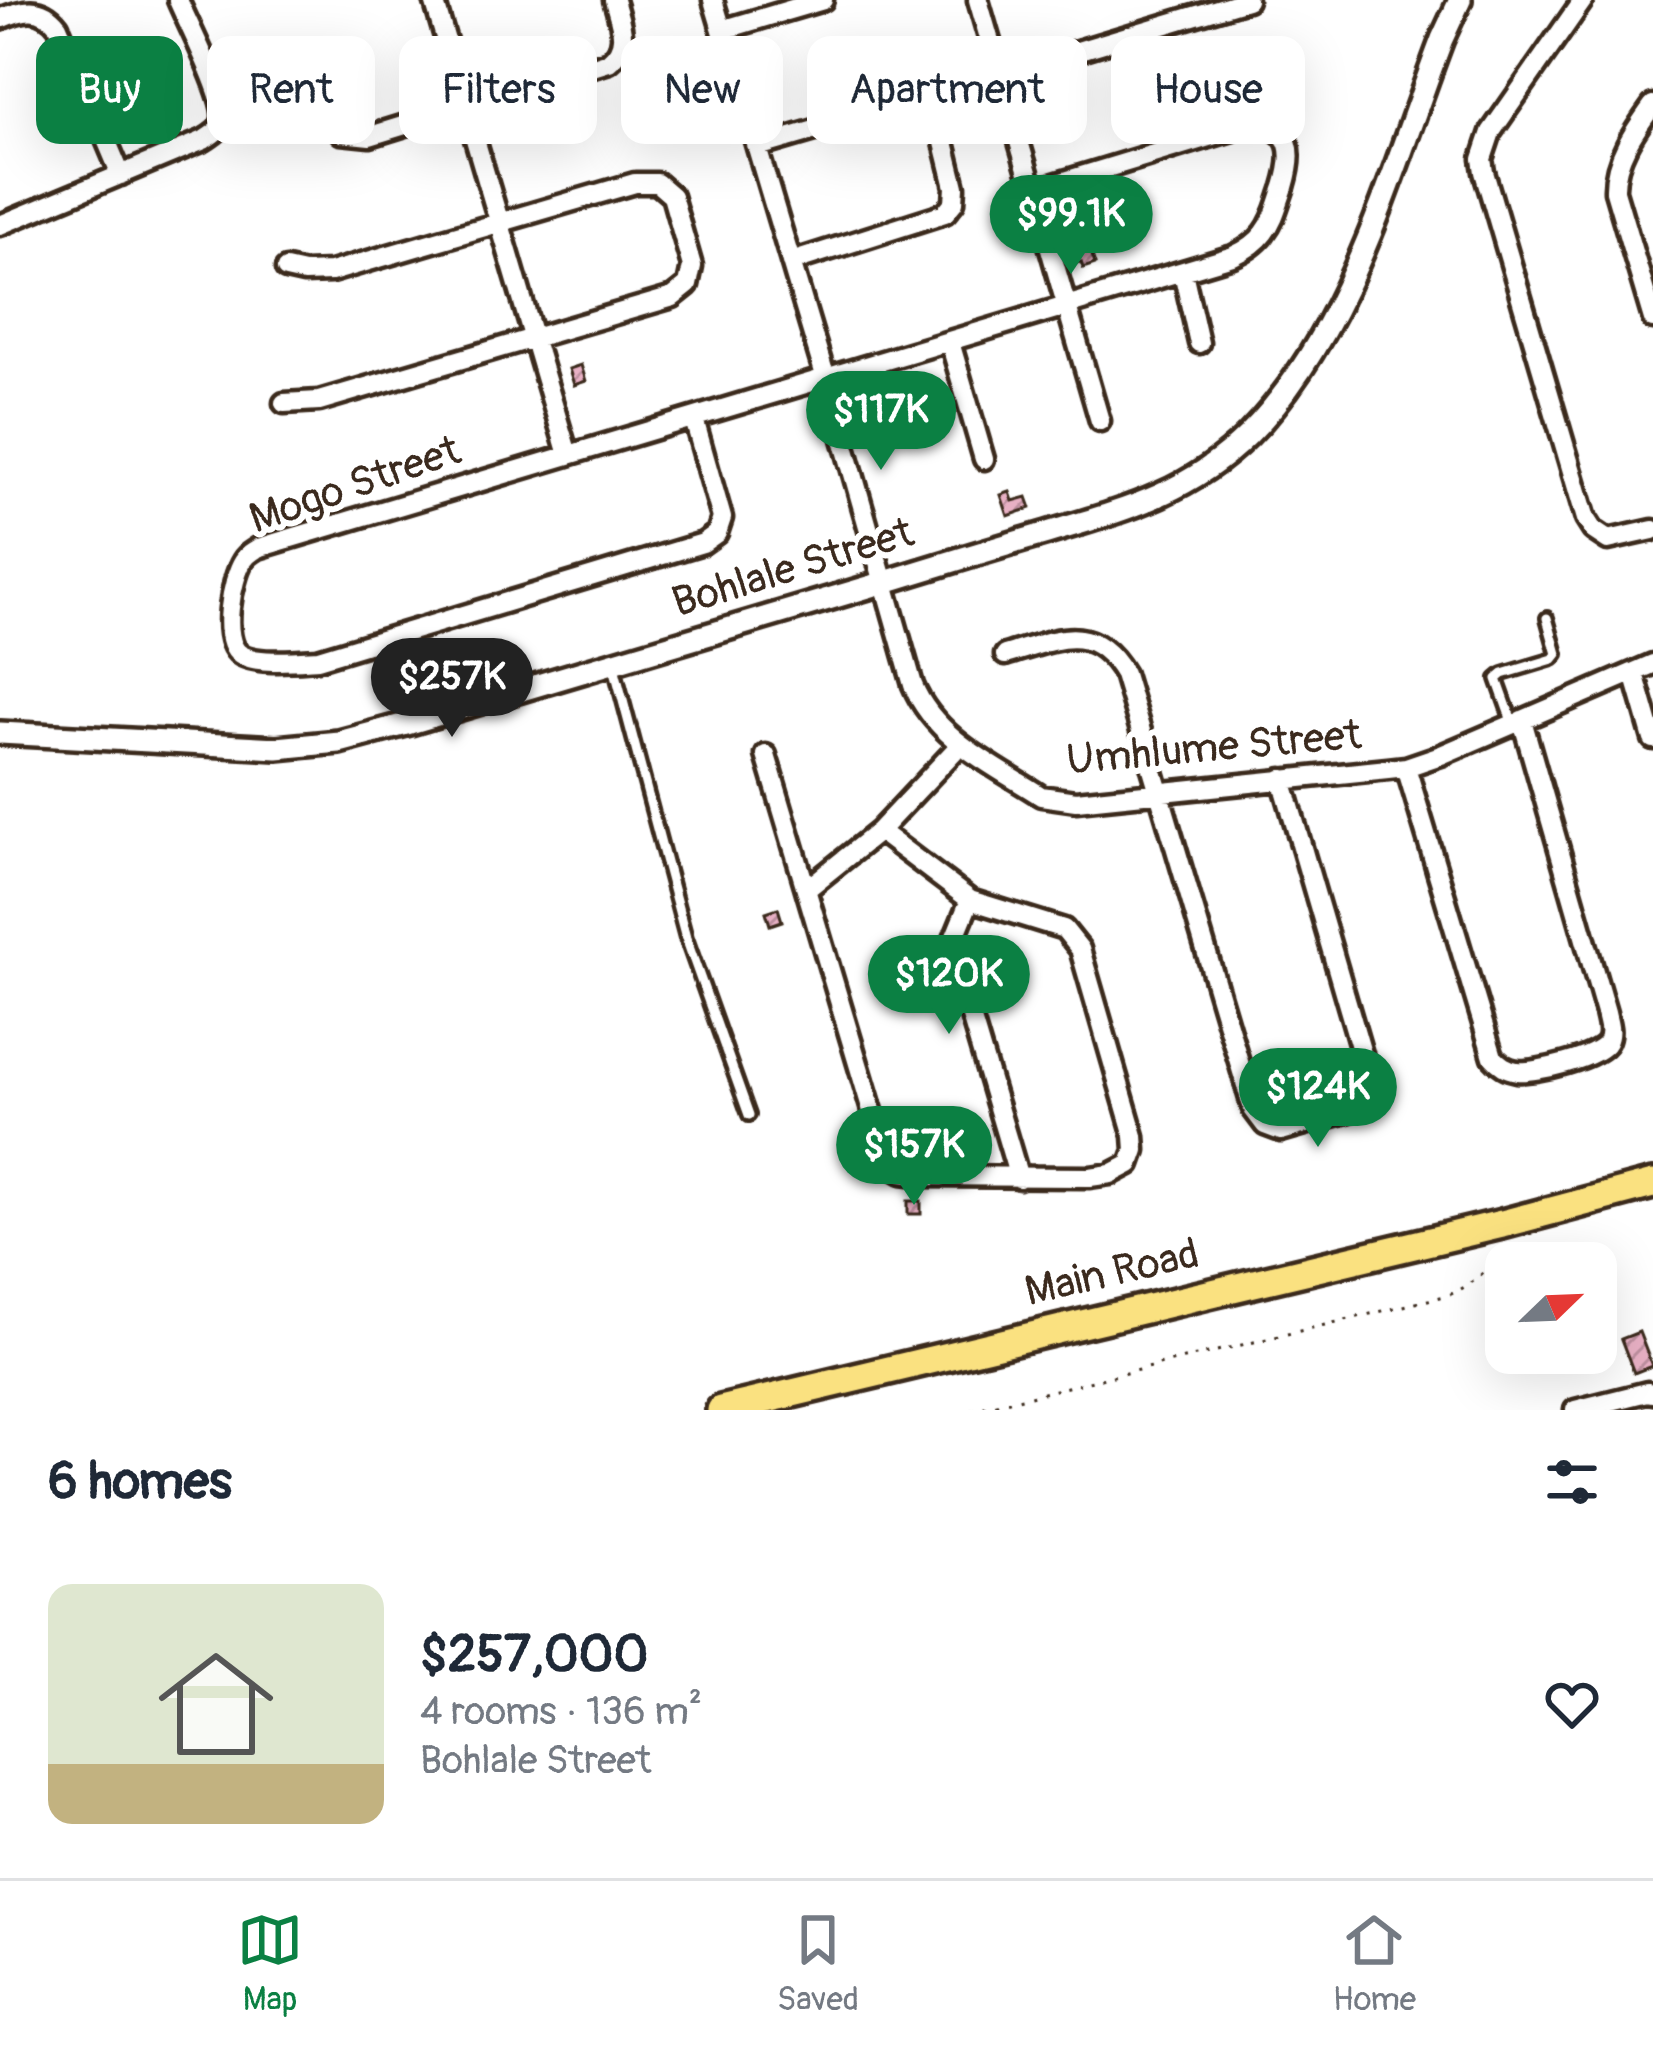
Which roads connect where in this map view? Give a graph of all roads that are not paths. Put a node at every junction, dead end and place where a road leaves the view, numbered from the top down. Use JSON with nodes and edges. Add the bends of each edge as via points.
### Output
{"nodes":[{"id":1,"x":178,"y":0,"type":"edge"},
{"id":2,"x":434,"y":0,"type":"edge"},
{"id":3,"x":614,"y":0,"type":"edge"},
{"id":4,"x":713,"y":0,"type":"edge"},
{"id":5,"x":823,"y":0,"type":"edge"},
{"id":6,"x":978,"y":0,"type":"edge"},
{"id":7,"x":1246,"y":0,"type":"edge"},
{"id":8,"x":1460,"y":0,"type":"edge"},
{"id":9,"x":1583,"y":0,"type":"edge"},
{"id":10,"x":0,"y":19,"type":"edge"},
{"id":11,"x":722,"y":31,"type":"junction"},
{"id":12,"x":444,"y":36,"type":"edge"},
{"id":13,"x":989,"y":36,"type":"edge"},
{"id":14,"x":1087,"y":48,"type":"edge"},
{"id":15,"x":597,"y":66,"type":"edge"},
{"id":16,"x":1653,"y":104,"type":"edge"},
{"id":17,"x":476,"y":144,"type":"edge"},
{"id":18,"x":1022,"y":144,"type":"edge"},
{"id":19,"x":757,"y":147,"type":"junction"},
{"id":20,"x":121,"y":175,"type":"junction"},
{"id":21,"x":1035,"y":190,"type":"junction"},
{"id":22,"x":2,"y":217,"type":"edge"},
{"id":23,"x":502,"y":223,"type":"junction"},
{"id":24,"x":791,"y":262,"type":"junction"},
{"id":25,"x":286,"y":268,"type":"dead end"},
{"id":26,"x":1183,"y":272,"type":"junction"},
{"id":27,"x":1068,"y":306,"type":"junction"},
{"id":28,"x":1653,"y":320,"type":"edge"},
{"id":29,"x":535,"y":339,"type":"junction"},
{"id":30,"x":950,"y":342,"type":"junction"},
{"id":31,"x":1199,"y":343,"type":"dead end"},
{"id":32,"x":826,"y":379,"type":"junction"},
{"id":33,"x":284,"y":403,"type":"dead end"},
{"id":34,"x":694,"y":419,"type":"junction"},
{"id":35,"x":1100,"y":422,"type":"dead end"},
{"id":36,"x":568,"y":454,"type":"junction"},
{"id":37,"x":984,"y":459,"type":"dead end"},
{"id":38,"x":1653,"y":530,"type":"edge"},
{"id":39,"x":884,"y":582,"type":"junction"},
{"id":40,"x":1547,"y":618,"type":"dead end"},
{"id":41,"x":1005,"y":655,"type":"dead end"},
{"id":42,"x":613,"y":662,"type":"junction"},
{"id":43,"x":1653,"y":664,"type":"edge"},
{"id":44,"x":1634,"y":673,"type":"junction"},
{"id":45,"x":1518,"y":722,"type":"junction"},
{"id":46,"x":0,"y":733,"type":"edge"},
{"id":47,"x":1653,"y":739,"type":"edge"},
{"id":48,"x":960,"y":745,"type":"junction"},
{"id":49,"x":766,"y":755,"type":"dead end"},
{"id":50,"x":1406,"y":766,"type":"junction"},
{"id":51,"x":1282,"y":779,"type":"junction"},
{"id":52,"x":1158,"y":792,"type":"junction"},
{"id":53,"x":879,"y":831,"type":"junction"},
{"id":54,"x":807,"y":889,"type":"junction"},
{"id":55,"x":970,"y":900,"type":"junction"},
{"id":56,"x":749,"y":1115,"type":"dead end"},
{"id":57,"x":1019,"y":1178,"type":"junction"},
{"id":58,"x":1653,"y":1184,"type":"edge"},
{"id":59,"x":1653,"y":1201,"type":"edge"},
{"id":60,"x":1512,"y":1221,"type":"junction"},
{"id":61,"x":1653,"y":1393,"type":"edge"},
{"id":62,"x":721,"y":1410,"type":"edge"},
{"id":63,"x":1575,"y":1410,"type":"edge"}],
"edges":[{"from":1,"to":20,"type":"street","via":[[223,119],[204,140]]},
{"from":2,"to":12,"type":"street"},
{"from":3,"to":15,"type":"street","via":[[623,41],[616,57]]},
{"from":4,"to":11,"type":"street","name":"Umhlume Street"},
{"from":5,"to":11,"type":"street"},
{"from":6,"to":13,"type":"street"},
{"from":7,"to":14,"type":"street"},
{"from":8,"to":39,"type":"street","name":"Bohlale Street","via":[[1342,300],[1246,437],[1170,493]]},
{"from":9,"to":38,"type":"street","via":[[1491,132],[1482,159],[1586,519],[1608,540]]},
{"from":10,"to":20,"type":"street","via":[[31,9],[51,16]]},
{"from":11,"to":19,"type":"street","name":"Umhlume Street"},
{"from":16,"to":28,"type":"street","via":[[1615,180]]},
{"from":17,"to":23,"type":"street"},
{"from":18,"to":21,"type":"street"},
{"from":19,"to":24,"type":"street","name":"Umhlume Street"},
{"from":19,"to":24,"type":"street","via":[[911,102],[928,107],[940,126],[956,187],[945,213]]},
{"from":20,"to":22,"type":"street"},
{"from":21,"to":26,"type":"street","name":"Mogo Street","via":[[1252,124],[1278,131],[1291,161],[1270,225],[1246,250]]},
{"from":21,"to":27,"type":"street"},
{"from":23,"to":25,"type":"street","via":[[331,272]]},
{"from":23,"to":29,"type":"street"},
{"from":23,"to":29,"type":"street","via":[[635,183],[658,184],[675,204],[692,266],[682,291]]},
{"from":24,"to":32,"type":"street","name":"Umhlume Street"},
{"from":26,"to":27,"type":"street","name":"Mogo Street"},
{"from":26,"to":31,"type":"street"},
{"from":27,"to":30,"type":"street","name":"Mogo Street"},
{"from":27,"to":35,"type":"street"},
{"from":29,"to":33,"type":"street","via":[[319,401]]},
{"from":29,"to":36,"type":"street"},
{"from":30,"to":32,"type":"street","name":"Mogo Street"},
{"from":30,"to":37,"type":"street"},
{"from":32,"to":34,"type":"street","name":"Mogo Street"},
{"from":32,"to":39,"type":"street","name":"Umhlume Street"},
{"from":34,"to":36,"type":"street","name":"Mogo Street"},
{"from":34,"to":36,"type":"street","name":"Mogo Street","via":[[722,518],[703,544],[319,659],[258,659],[233,647],[236,576],[258,548]]},
{"from":39,"to":42,"type":"street","name":"Bohlale Street"},
{"from":39,"to":48,"type":"street","name":"Umhlume Street","via":[[918,698]]},
{"from":40,"to":45,"type":"lane","via":[[1552,659],[1497,679]]},
{"from":41,"to":52,"type":"street","via":[[1081,637],[1113,655]]},
{"from":42,"to":46,"type":"street","name":"Bohlale Street","via":[[306,746]]},
{"from":42,"to":56,"type":"lane","via":[[686,938]]},
{"from":43,"to":44,"type":"street","name":"Umhlume Street"},
{"from":44,"to":45,"type":"street","name":"Umhlume Street"},
{"from":44,"to":47,"type":"street"},
{"from":45,"to":50,"type":"street","name":"Umhlume Street"},
{"from":45,"to":50,"type":"street","via":[[1606,1013],[1609,1037],[1594,1054],[1534,1071],[1505,1068],[1493,1057]]},
{"from":48,"to":52,"type":"street","name":"Umhlume Street","via":[[1056,800]]},
{"from":48,"to":53,"type":"street"},
{"from":49,"to":54,"type":"street"},
{"from":50,"to":51,"type":"street","name":"Umhlume Street"},
{"from":51,"to":52,"type":"street","name":"Umhlume Street"},
{"from":51,"to":52,"type":"street","via":[[1372,1088],[1364,1107],[1281,1131],[1252,1109]]},
{"from":53,"to":54,"type":"street"},
{"from":53,"to":55,"type":"street"},
{"from":54,"to":57,"type":"street","via":[[890,1165],[910,1175]]},
{"from":55,"to":57,"type":"street","via":[[954,940],[955,962]]},
{"from":55,"to":57,"type":"street","via":[[1070,933],[1134,1136],[1134,1158],[1111,1174]]},
{"from":58,"to":60,"type":"main road","name":"Main Road"},
{"from":59,"to":60,"type":"main road","name":"Main Road"},
{"from":60,"to":62,"type":"main road","name":"Main Road"},
{"from":61,"to":63,"type":"street"}]}
